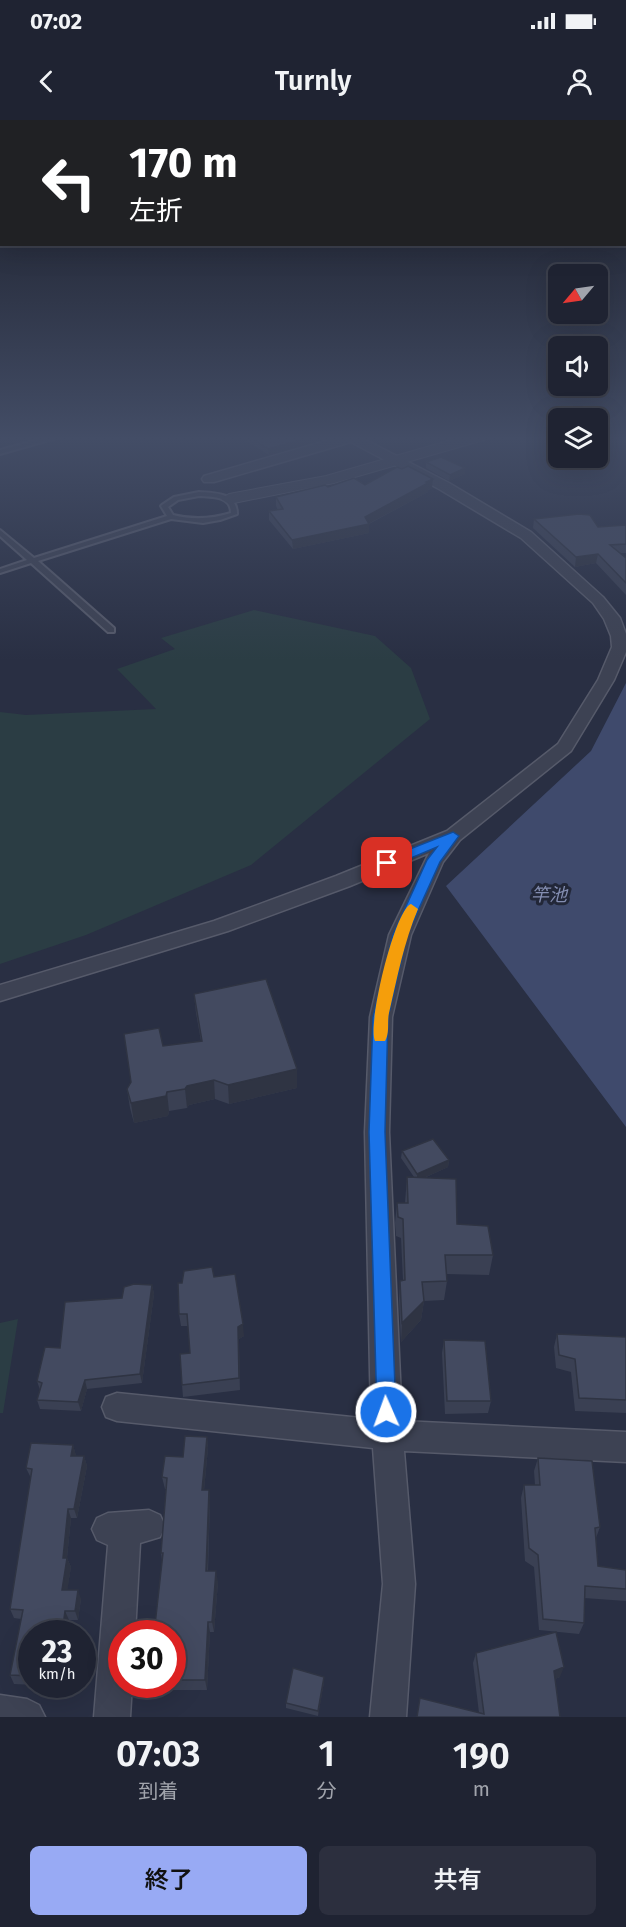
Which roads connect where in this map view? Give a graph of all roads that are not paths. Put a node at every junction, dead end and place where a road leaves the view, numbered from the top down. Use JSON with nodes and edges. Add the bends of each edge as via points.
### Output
{"nodes":[{"id":1,"x":167,"y":511,"type":"edge"},
{"id":2,"x":234,"y":511,"type":"edge"},
{"id":3,"x":485,"y":511,"type":"edge"},
{"id":4,"x":171,"y":517,"type":"junction"},
{"id":5,"x":0,"y":532,"type":"edge"},
{"id":6,"x":32,"y":561,"type":"junction"},
{"id":7,"x":0,"y":571,"type":"edge"},
{"id":8,"x":111,"y":630,"type":"dead end"},
{"id":9,"x":453,"y":836,"type":"junction"},
{"id":10,"x":0,"y":993,"type":"edge"},
{"id":11,"x":117,"y":1407,"type":"dead end"},
{"id":12,"x":387,"y":1435,"type":"junction"},
{"id":13,"x":626,"y":1447,"type":"edge"},
{"id":14,"x":128,"y":1527,"type":"dead end"},
{"id":15,"x":0,"y":1713,"type":"edge"},
{"id":16,"x":27,"y":1717,"type":"edge"},
{"id":17,"x":112,"y":1717,"type":"edge"},
{"id":18,"x":388,"y":1717,"type":"edge"}],
"edges":[{"from":1,"to":4,"type":"lane"},
{"from":2,"to":4,"type":"lane","via":[[234,514],[202,523]]},
{"from":3,"to":9,"type":"street","via":[[526,535],[598,600],[612,618],[620,647],[606,680],[565,747]]},
{"from":4,"to":6,"type":"lane"},
{"from":5,"to":6,"type":"lane"},
{"from":6,"to":7,"type":"lane"},
{"from":6,"to":8,"type":"lane"},
{"from":9,"to":10,"type":"street","via":[[221,926]]},
{"from":9,"to":12,"type":"street","via":[[434,860],[400,935],[381,1017],[377,1132]]},
{"from":11,"to":12,"type":"street"},
{"from":12,"to":13,"type":"street"},
{"from":12,"to":18,"type":"street","via":[[399,1584]]},
{"from":14,"to":17,"type":"street"},
{"from":15,"to":16,"type":"street"}]}
